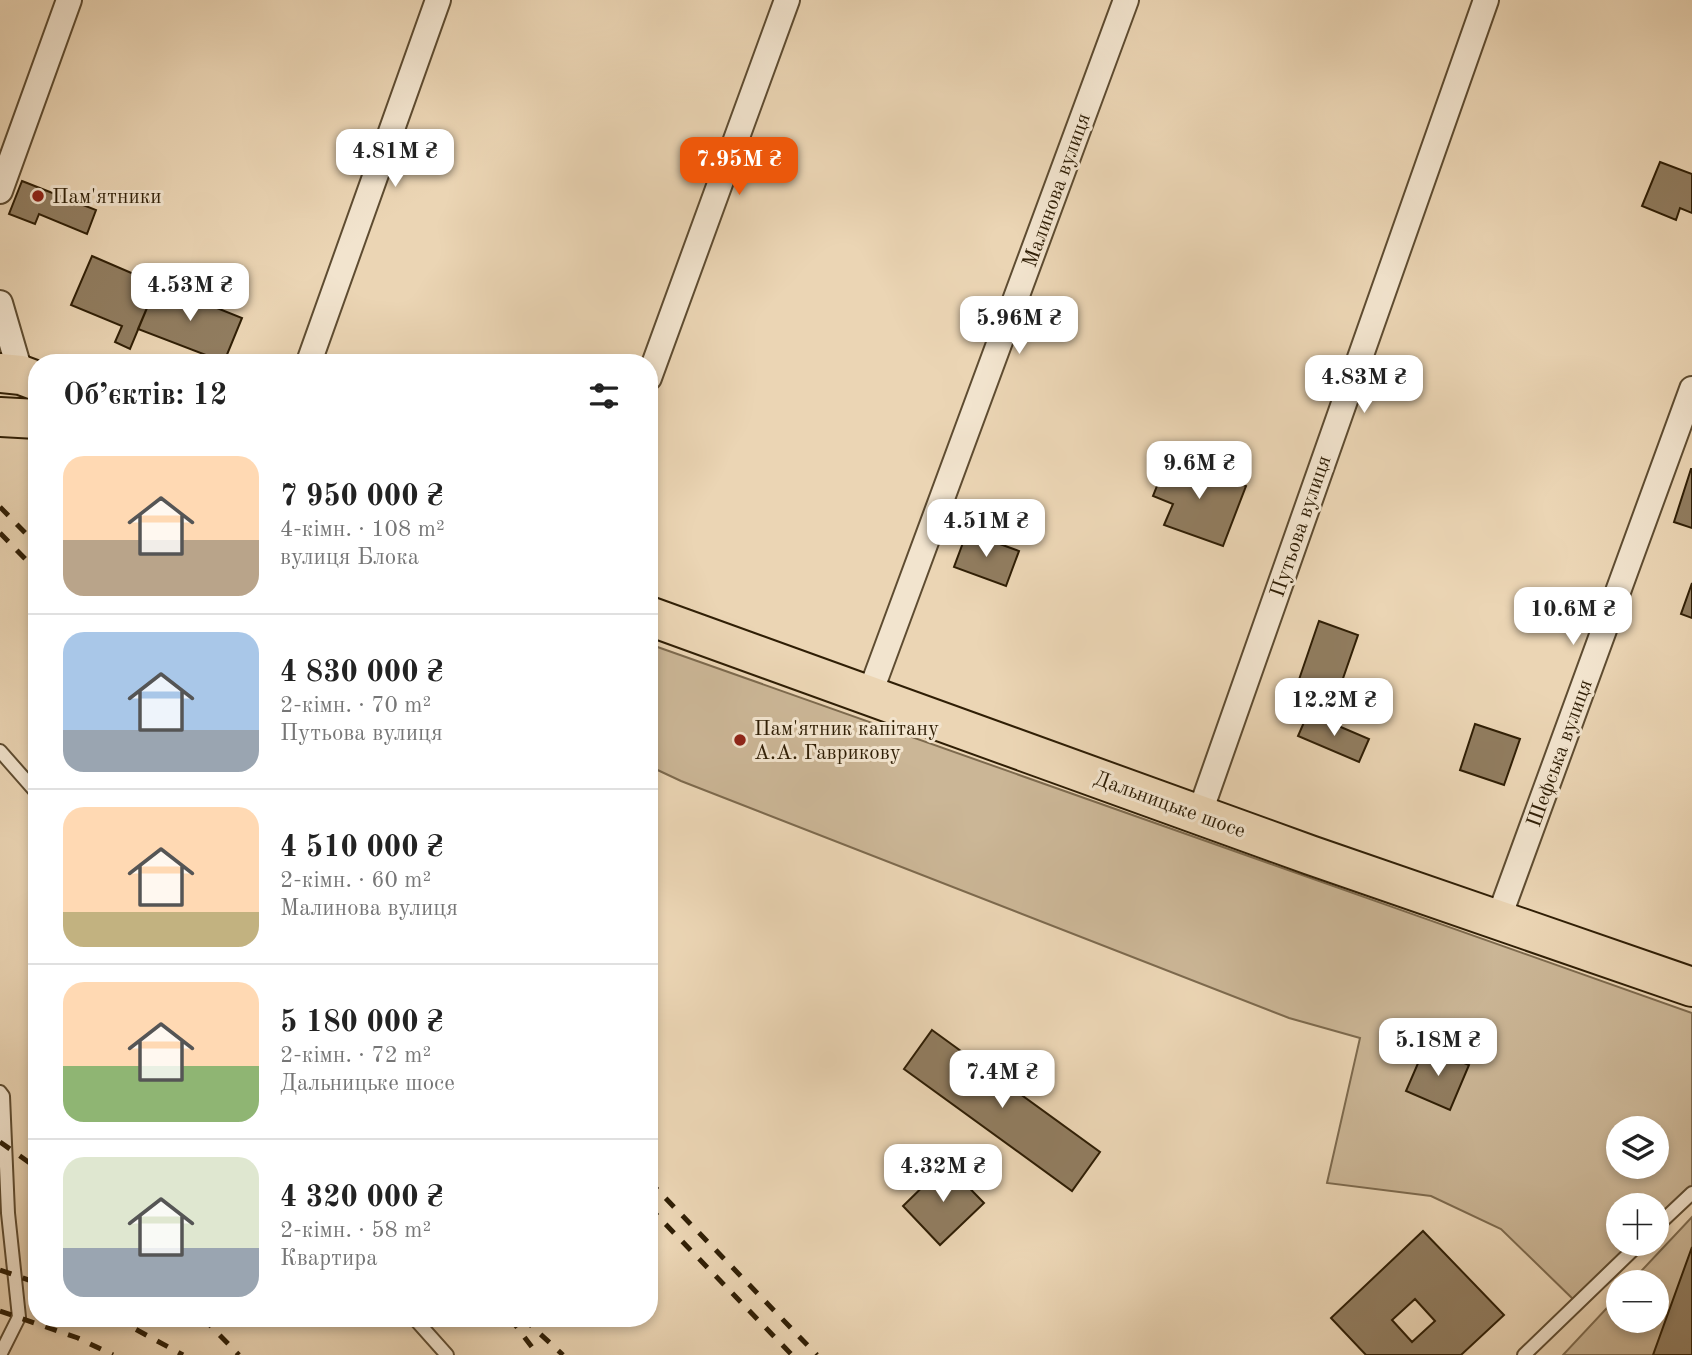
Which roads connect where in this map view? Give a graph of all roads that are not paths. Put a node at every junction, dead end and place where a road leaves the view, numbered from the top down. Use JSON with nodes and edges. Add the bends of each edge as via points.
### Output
{"nodes":[{"id":1,"x":69,"y":0,"type":"edge"},
{"id":2,"x":438,"y":0,"type":"edge"},
{"id":3,"x":787,"y":0,"type":"edge"},
{"id":4,"x":1126,"y":0,"type":"edge"},
{"id":5,"x":1486,"y":0,"type":"edge"},
{"id":6,"x":0,"y":191,"type":"edge"},
{"id":7,"x":0,"y":303,"type":"edge"},
{"id":8,"x":312,"y":354,"type":"edge"},
{"id":9,"x":657,"y":354,"type":"edge"},
{"id":10,"x":19,"y":376,"type":"edge"},
{"id":11,"x":1692,"y":389,"type":"edge"},
{"id":12,"x":0,"y":417,"type":"edge"},
{"id":13,"x":28,"y":419,"type":"edge"},
{"id":14,"x":658,"y":619,"type":"edge"},
{"id":15,"x":869,"y":696,"type":"junction"},
{"id":16,"x":0,"y":751,"type":"edge"},
{"id":17,"x":28,"y":783,"type":"edge"},
{"id":18,"x":1199,"y":815,"type":"junction"},
{"id":19,"x":1498,"y":920,"type":"junction"},
{"id":20,"x":1692,"y":987,"type":"edge"},
{"id":21,"x":0,"y":1092,"type":"edge"},
{"id":22,"x":1692,"y":1193,"type":"edge"},
{"id":23,"x":1669,"y":1215,"type":"edge"},
{"id":24,"x":1627,"y":1256,"type":"edge"},
{"id":25,"x":422,"y":1327,"type":"edge"},
{"id":26,"x":0,"y":1354,"type":"edge"},
{"id":27,"x":447,"y":1355,"type":"edge"},
{"id":28,"x":1524,"y":1355,"type":"edge"}],
"edges":[{"from":1,"to":6,"type":"street"},
{"from":2,"to":8,"type":"street"},
{"from":3,"to":9,"type":"street"},
{"from":4,"to":15,"type":"street","name":"Малинова вулиця"},
{"from":5,"to":18,"type":"street","name":"Путьова вулиця"},
{"from":7,"to":10,"type":"street"},
{"from":11,"to":19,"type":"street","name":"Шефська вулиця"},
{"from":12,"to":13,"type":"main road"},
{"from":14,"to":15,"type":"main road","name":"Дальницьке шосе"},
{"from":15,"to":18,"type":"main road","name":"Дальницьке шосе"},
{"from":16,"to":17,"type":"lane"},
{"from":18,"to":19,"type":"main road","name":"Дальницьке шосе"},
{"from":19,"to":20,"type":"main road","name":"Дальницьке шосе"},
{"from":21,"to":26,"type":"lane","via":[[19,1317]]},
{"from":22,"to":23,"type":"lane"},
{"from":24,"to":28,"type":"lane"},
{"from":25,"to":27,"type":"lane"}]}
